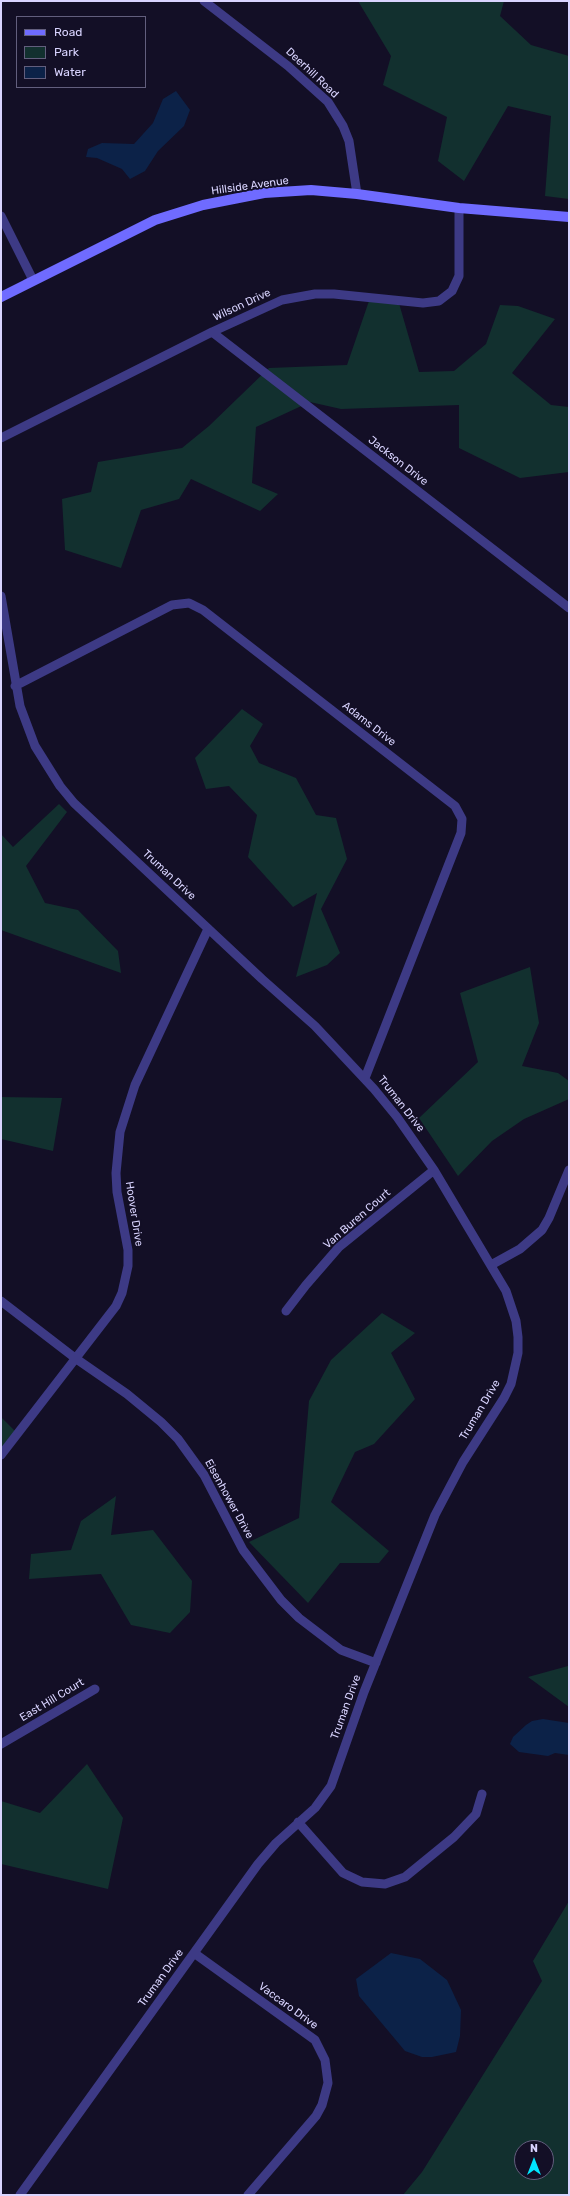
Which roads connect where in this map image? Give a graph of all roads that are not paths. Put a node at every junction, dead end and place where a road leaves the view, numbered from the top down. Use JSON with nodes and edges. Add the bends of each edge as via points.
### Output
{"nodes":[{"id":1,"x":204,"y":1,"type":"edge"},
{"id":2,"x":357,"y":194,"type":"junction"},
{"id":3,"x":459,"y":208,"type":"junction"},
{"id":4,"x":1,"y":216,"type":"edge"},
{"id":5,"x":569,"y":217,"type":"edge"},
{"id":6,"x":18,"y":288,"type":"junction"},
{"id":7,"x":1,"y":297,"type":"edge"},
{"id":8,"x":212,"y":332,"type":"junction"},
{"id":9,"x":1,"y":438,"type":"edge"},
{"id":10,"x":1,"y":596,"type":"edge"},
{"id":11,"x":569,"y":608,"type":"edge"},
{"id":12,"x":15,"y":686,"type":"junction"},
{"id":13,"x":208,"y":929,"type":"junction"},
{"id":14,"x":365,"y":1078,"type":"junction"},
{"id":15,"x":434,"y":1170,"type":"junction"},
{"id":16,"x":569,"y":1170,"type":"edge"},
{"id":17,"x":490,"y":1264,"type":"junction"},
{"id":18,"x":1,"y":1301,"type":"edge"},
{"id":19,"x":286,"y":1311,"type":"dead end"},
{"id":20,"x":75,"y":1358,"type":"junction"},
{"id":21,"x":1,"y":1455,"type":"edge"},
{"id":22,"x":376,"y":1663,"type":"junction"},
{"id":23,"x":94,"y":1689,"type":"dead end"},
{"id":24,"x":1,"y":1744,"type":"edge"},
{"id":25,"x":482,"y":1794,"type":"dead end"},
{"id":26,"x":298,"y":1822,"type":"junction"},
{"id":27,"x":194,"y":1953,"type":"junction"},
{"id":28,"x":20,"y":2195,"type":"edge"},
{"id":29,"x":248,"y":2195,"type":"edge"}],
"edges":[{"from":1,"to":2,"type":"street","name":"Deerhill Road","via":[[288,66],[328,102],[344,126],[349,141]]},
{"from":2,"to":3,"type":"main road","name":"Hillside Avenue"},
{"from":2,"to":6,"type":"main road","name":"Hillside Avenue","via":[[311,190],[287,191],[203,205],[155,220]]},
{"from":3,"to":5,"type":"main road","name":"Hillside Avenue"},
{"from":3,"to":8,"type":"street","name":"Wilson Drive","via":[[459,276],[452,292],[439,301],[423,303],[334,294],[309,295],[266,306]]},
{"from":4,"to":6,"type":"street","via":[[33,280]]},
{"from":6,"to":7,"type":"main road","name":"Hillside Avenue"},
{"from":8,"to":9,"type":"street","name":"Wilson Drive"},
{"from":8,"to":11,"type":"street","name":"Jackson Drive"},
{"from":10,"to":12,"type":"street","name":"Truman Drive"},
{"from":12,"to":13,"type":"street","name":"Truman Drive","via":[[36,746],[60,786],[74,803]]},
{"from":12,"to":14,"type":"street","name":"Adams Drive","via":[[172,605],[189,603],[203,610],[455,806],[462,819],[461,833]]},
{"from":13,"to":14,"type":"street","name":"Truman Drive","via":[[315,1026]]},
{"from":13,"to":20,"type":"street","name":"Hoover Drive","via":[[133,1090],[120,1132],[116,1173],[128,1250],[126,1280],[116,1306]]},
{"from":14,"to":15,"type":"street","name":"Truman Drive","via":[[397,1117]]},
{"from":15,"to":17,"type":"street","name":"Truman Drive"},
{"from":15,"to":19,"type":"street","name":"Van Buren Court","via":[[339,1248],[304,1286]]},
{"from":16,"to":17,"type":"street","via":[[542,1230],[520,1249]]},
{"from":17,"to":22,"type":"street","name":"Truman Drive","via":[[506,1291],[516,1321],[518,1337],[515,1368],[504,1398],[448,1488]]},
{"from":18,"to":20,"type":"street","name":"Eisenhower Drive"},
{"from":20,"to":21,"type":"street","name":"Hoover Drive"},
{"from":20,"to":22,"type":"street","name":"Eisenhower Drive","via":[[146,1409],[178,1439],[204,1475],[243,1550],[281,1600],[341,1650]]},
{"from":22,"to":26,"type":"street","name":"Truman Drive","via":[[331,1786],[316,1808]]},
{"from":23,"to":24,"type":"street","name":"East Hill Court"},
{"from":25,"to":26,"type":"street","via":[[476,1814],[454,1837],[405,1877],[396,1881],[374,1884],[362,1882],[342,1873]]},
{"from":26,"to":27,"type":"street","name":"Truman Drive","via":[[258,1864]]},
{"from":27,"to":28,"type":"street","name":"Truman Drive"},
{"from":27,"to":29,"type":"street","name":"Vaccaro Drive","via":[[314,2040],[325,2060],[328,2084],[316,2116]]}]}
